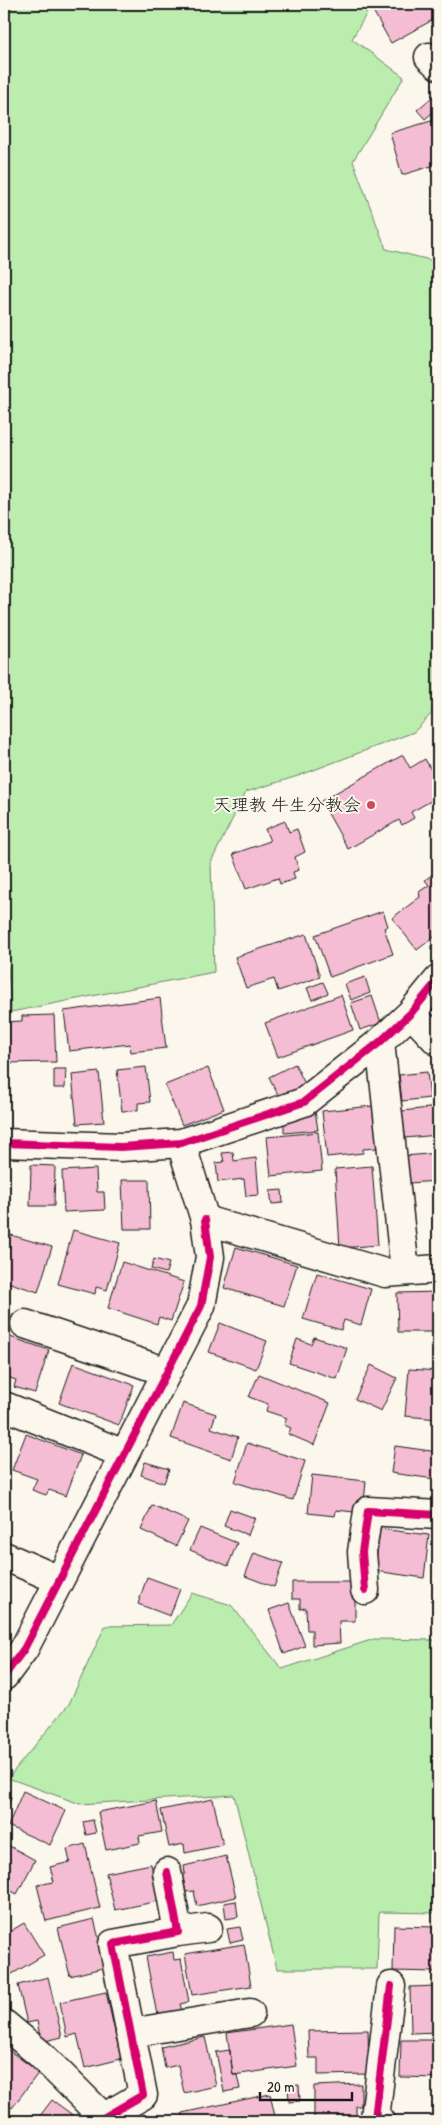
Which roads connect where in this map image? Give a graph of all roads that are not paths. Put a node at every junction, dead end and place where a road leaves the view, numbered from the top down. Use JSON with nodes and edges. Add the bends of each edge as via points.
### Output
{"nodes":[{"id":1,"x":438,"y":980,"type":"edge"},
{"id":2,"x":411,"y":1013,"type":"junction"},
{"id":3,"x":380,"y":1042,"type":"junction"},
{"id":4,"x":438,"y":1042,"type":"edge"},
{"id":5,"x":4,"y":1143,"type":"edge"},
{"id":6,"x":181,"y":1143,"type":"junction"},
{"id":7,"x":205,"y":1220,"type":"junction"},
{"id":8,"x":438,"y":1269,"type":"edge"},
{"id":9,"x":405,"y":1272,"type":"junction"},
{"id":10,"x":24,"y":1324,"type":"dead end"},
{"id":11,"x":167,"y":1372,"type":"junction"},
{"id":12,"x":4,"y":1406,"type":"edge"},
{"id":13,"x":124,"y":1454,"type":"junction"},
{"id":14,"x":438,"y":1515,"type":"edge"},
{"id":15,"x":4,"y":1556,"type":"edge"},
{"id":16,"x":59,"y":1580,"type":"junction"},
{"id":17,"x":365,"y":1590,"type":"dead end"},
{"id":18,"x":4,"y":1676,"type":"edge"},
{"id":19,"x":167,"y":1872,"type":"dead end"},
{"id":20,"x":208,"y":1928,"type":"dead end"},
{"id":21,"x":178,"y":1932,"type":"junction"},
{"id":22,"x":391,"y":1986,"type":"dead end"},
{"id":23,"x":250,"y":2013,"type":"dead end"},
{"id":24,"x":4,"y":2024,"type":"edge"},
{"id":25,"x":130,"y":2033,"type":"junction"},
{"id":26,"x":105,"y":2120,"type":"edge"},
{"id":27,"x":381,"y":2121,"type":"edge"}],
"edges":[{"from":1,"to":2,"type":"street"},
{"from":2,"to":3,"type":"street"},
{"from":2,"to":4,"type":"street"},
{"from":3,"to":6,"type":"street","via":[[304,1102]]},
{"from":3,"to":9,"type":"street"},
{"from":5,"to":6,"type":"street","via":[[121,1147]]},
{"from":6,"to":7,"type":"street"},
{"from":7,"to":9,"type":"street","via":[[385,1272]]},
{"from":7,"to":11,"type":"street","via":[[210,1257],[201,1306]]},
{"from":8,"to":9,"type":"street"},
{"from":10,"to":11,"type":"street"},
{"from":11,"to":13,"type":"street"},
{"from":12,"to":13,"type":"street"},
{"from":13,"to":16,"type":"street"},
{"from":14,"to":17,"type":"street","via":[[368,1511],[362,1552]]},
{"from":15,"to":16,"type":"street"},
{"from":16,"to":18,"type":"street","via":[[24,1649]]},
{"from":19,"to":21,"type":"street"},
{"from":20,"to":21,"type":"street"},
{"from":21,"to":25,"type":"street","via":[[112,1944]]},
{"from":22,"to":27,"type":"street","via":[[375,2118]]},
{"from":23,"to":25,"type":"street"},
{"from":24,"to":26,"type":"street","via":[[40,2054]]},
{"from":25,"to":26,"type":"street","via":[[143,2095]]}]}
